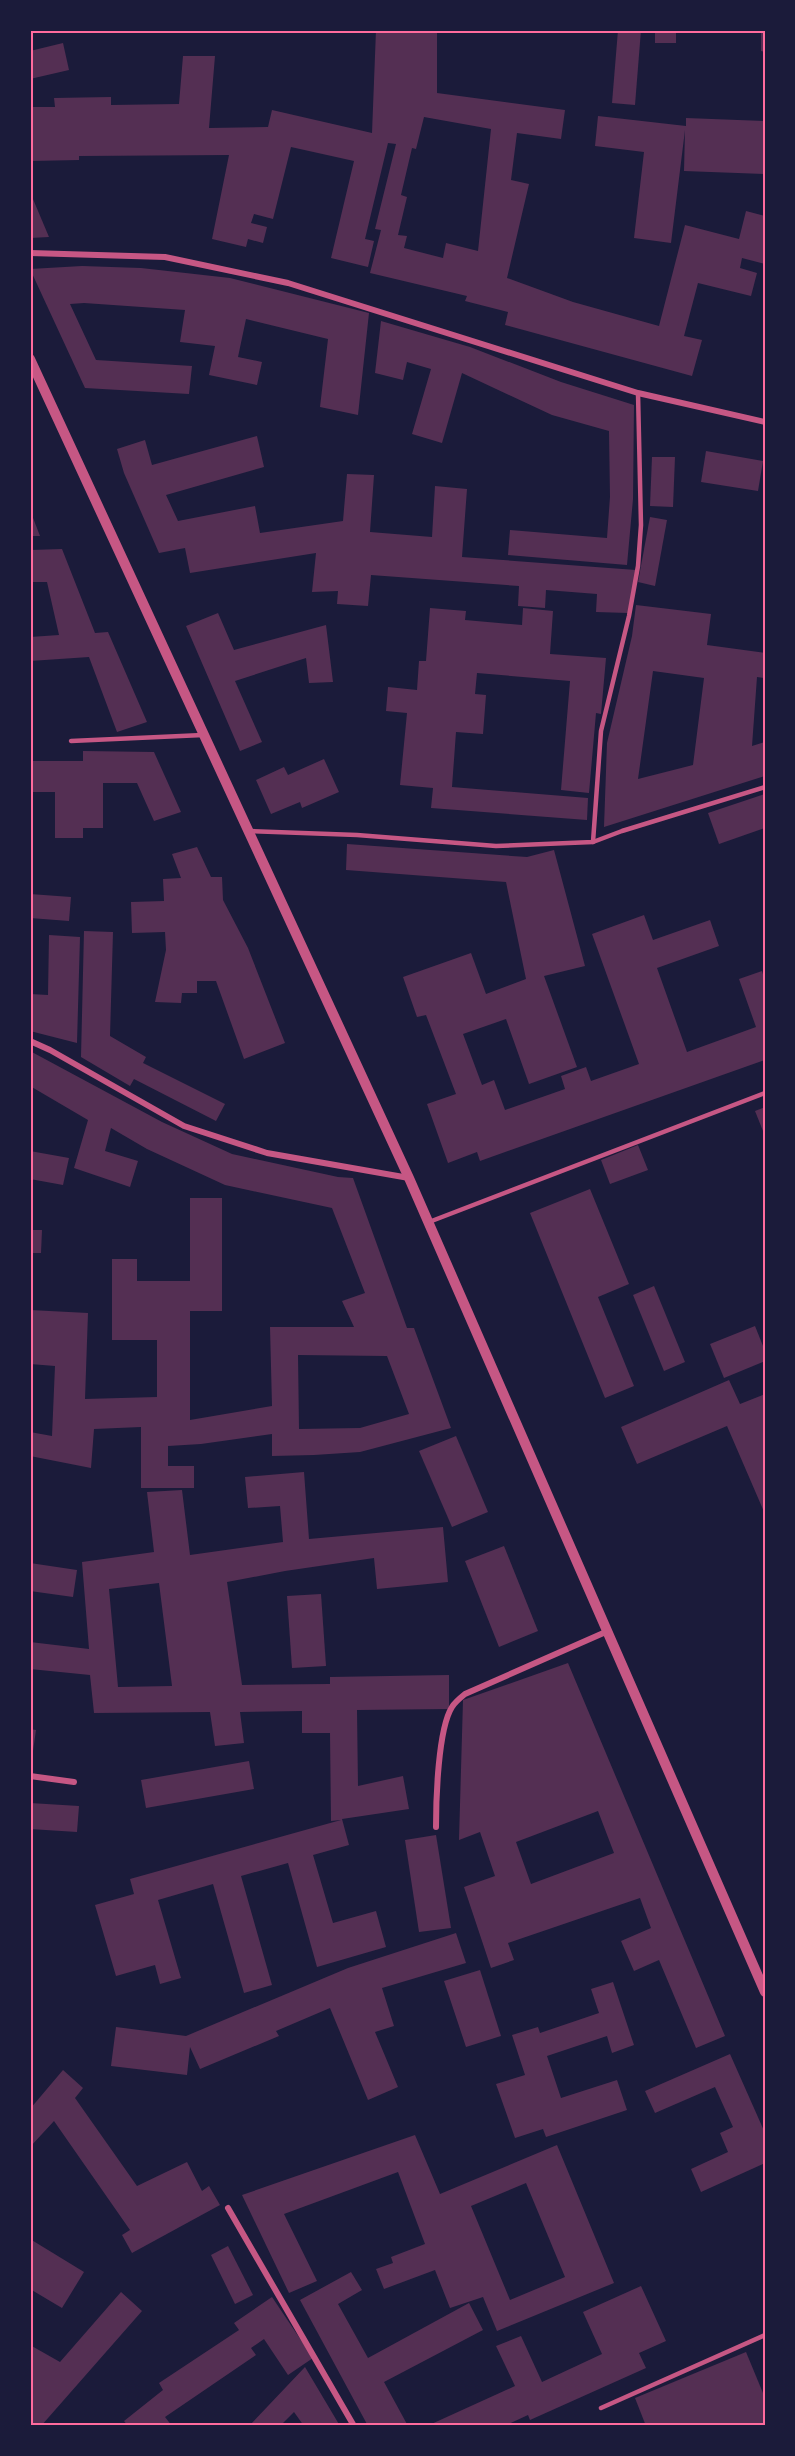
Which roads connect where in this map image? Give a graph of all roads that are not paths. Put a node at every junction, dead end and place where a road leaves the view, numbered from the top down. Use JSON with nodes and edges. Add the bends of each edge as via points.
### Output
{"nodes":[{"id":1,"x":30,"y":253,"type":"edge"},
{"id":2,"x":30,"y":359,"type":"edge"},
{"id":3,"x":638,"y":393,"type":"junction"},
{"id":4,"x":765,"y":422,"type":"edge"},
{"id":5,"x":203,"y":735,"type":"junction"},
{"id":6,"x":71,"y":741,"type":"dead end"},
{"id":7,"x":765,"y":787,"type":"edge"},
{"id":8,"x":247,"y":831,"type":"junction"},
{"id":9,"x":593,"y":842,"type":"junction"},
{"id":10,"x":30,"y":1041,"type":"edge"},
{"id":11,"x":765,"y":1093,"type":"edge"},
{"id":12,"x":409,"y":1178,"type":"junction"},
{"id":13,"x":428,"y":1222,"type":"junction"},
{"id":14,"x":608,"y":1631,"type":"junction"},
{"id":15,"x":30,"y":1776,"type":"edge"},
{"id":16,"x":74,"y":1782,"type":"dead end"},
{"id":17,"x":436,"y":1827,"type":"dead end"},
{"id":18,"x":765,"y":1992,"type":"edge"},
{"id":19,"x":228,"y":2208,"type":"dead end"},
{"id":20,"x":765,"y":2335,"type":"edge"},
{"id":21,"x":601,"y":2408,"type":"dead end"},
{"id":22,"x":354,"y":2426,"type":"edge"}],
"edges":[{"from":1,"to":3,"type":"street","via":[[165,257],[288,283]]},
{"from":2,"to":5,"type":"street"},
{"from":3,"to":4,"type":"street"},
{"from":3,"to":9,"type":"lane","via":[[638,566],[601,731]]},
{"from":5,"to":6,"type":"lane"},
{"from":5,"to":8,"type":"street"},
{"from":7,"to":9,"type":"lane"},
{"from":8,"to":9,"type":"lane","via":[[496,846]]},
{"from":8,"to":12,"type":"street"},
{"from":10,"to":12,"type":"street","via":[[184,1126],[267,1153]]},
{"from":11,"to":13,"type":"lane"},
{"from":12,"to":13,"type":"street"},
{"from":13,"to":14,"type":"street"},
{"from":14,"to":17,"type":"street","via":[[465,1694],[452,1706],[444,1735]]},
{"from":14,"to":18,"type":"street"},
{"from":15,"to":16,"type":"street"},
{"from":19,"to":22,"type":"street"},
{"from":20,"to":21,"type":"lane"}]}
